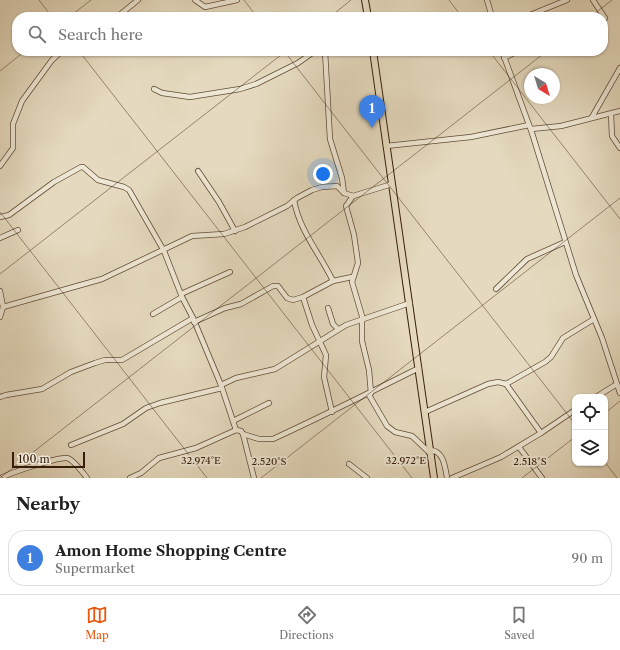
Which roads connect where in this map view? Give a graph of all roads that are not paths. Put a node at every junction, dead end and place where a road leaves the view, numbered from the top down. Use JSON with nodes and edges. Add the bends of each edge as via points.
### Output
{"nodes":[{"id":1,"x":138,"y":0,"type":"edge"},
{"id":2,"x":195,"y":0,"type":"edge"},
{"id":3,"x":237,"y":0,"type":"edge"},
{"id":4,"x":365,"y":0,"type":"edge"},
{"id":5,"x":487,"y":0,"type":"edge"},
{"id":6,"x":567,"y":0,"type":"edge"},
{"id":7,"x":593,"y":0,"type":"edge"},
{"id":8,"x":124,"y":12,"type":"edge"},
{"id":9,"x":367,"y":12,"type":"edge"},
{"id":10,"x":491,"y":12,"type":"edge"},
{"id":11,"x":537,"y":12,"type":"edge"},
{"id":12,"x":601,"y":12,"type":"edge"},
{"id":13,"x":56,"y":56,"type":"edge"},
{"id":14,"x":309,"y":56,"type":"edge"},
{"id":15,"x":325,"y":56,"type":"edge"},
{"id":16,"x":374,"y":56,"type":"edge"},
{"id":17,"x":508,"y":56,"type":"edge"},
{"id":18,"x":504,"y":58,"type":"joint"},
{"id":19,"x":620,"y":68,"type":"edge"},
{"id":20,"x":154,"y":89,"type":"dead end"},
{"id":21,"x":620,"y":110,"type":"edge"},
{"id":22,"x":611,"y":114,"type":"junction"},
{"id":23,"x":592,"y":117,"type":"junction"},
{"id":24,"x":530,"y":127,"type":"junction"},
{"id":25,"x":386,"y":146,"type":"junction"},
{"id":26,"x":620,"y":148,"type":"edge"},
{"id":27,"x":0,"y":166,"type":"edge"},
{"id":28,"x":198,"y":171,"type":"dead end"},
{"id":29,"x":392,"y":184,"type":"junction"},
{"id":30,"x":344,"y":193,"type":"junction"},
{"id":31,"x":353,"y":196,"type":"junction"},
{"id":32,"x":294,"y":200,"type":"junction"},
{"id":33,"x":0,"y":217,"type":"edge"},
{"id":34,"x":18,"y":230,"type":"dead end"},
{"id":35,"x":235,"y":230,"type":"junction"},
{"id":36,"x":0,"y":238,"type":"edge"},
{"id":37,"x":565,"y":242,"type":"junction"},
{"id":38,"x":164,"y":251,"type":"junction"},
{"id":39,"x":230,"y":272,"type":"dead end"},
{"id":40,"x":352,"y":277,"type":"junction"},
{"id":41,"x":333,"y":281,"type":"junction"},
{"id":42,"x":496,"y":288,"type":"dead end"},
{"id":43,"x":0,"y":291,"type":"edge"},
{"id":44,"x":181,"y":296,"type":"junction"},
{"id":45,"x":303,"y":297,"type":"junction"},
{"id":46,"x":410,"y":304,"type":"junction"},
{"id":47,"x":3,"y":307,"type":"junction"},
{"id":48,"x":328,"y":308,"type":"dead end"},
{"id":49,"x":153,"y":314,"type":"dead end"},
{"id":50,"x":0,"y":316,"type":"edge"},
{"id":51,"x":362,"y":319,"type":"junction"},
{"id":52,"x":594,"y":319,"type":"junction"},
{"id":53,"x":194,"y":320,"type":"junction"},
{"id":54,"x":338,"y":329,"type":"junction"},
{"id":55,"x":319,"y":340,"type":"junction"},
{"id":56,"x":419,"y":368,"type":"junction"},
{"id":57,"x":506,"y":384,"type":"junction"},
{"id":58,"x":617,"y":384,"type":"junction"},
{"id":59,"x":222,"y":387,"type":"junction"},
{"id":60,"x":620,"y":393,"type":"edge"},
{"id":61,"x":370,"y":394,"type":"junction"},
{"id":62,"x":601,"y":394,"type":"edge"},
{"id":63,"x":0,"y":397,"type":"edge"},
{"id":64,"x":269,"y":403,"type":"dead end"},
{"id":65,"x":332,"y":412,"type":"junction"},
{"id":66,"x":425,"y":412,"type":"junction"},
{"id":67,"x":572,"y":412,"type":"edge"},
{"id":68,"x":233,"y":421,"type":"junction"},
{"id":69,"x":236,"y":430,"type":"junction"},
{"id":70,"x":541,"y":433,"type":"junction"},
{"id":71,"x":243,"y":434,"type":"junction"},
{"id":72,"x":71,"y":445,"type":"dead end"},
{"id":73,"x":519,"y":447,"type":"junction"},
{"id":74,"x":431,"y":452,"type":"junction"},
{"id":75,"x":349,"y":464,"type":"dead end"},
{"id":76,"x":1,"y":478,"type":"edge"},
{"id":77,"x":87,"y":478,"type":"edge"},
{"id":78,"x":130,"y":478,"type":"edge"},
{"id":79,"x":254,"y":478,"type":"edge"},
{"id":80,"x":367,"y":478,"type":"edge"},
{"id":81,"x":434,"y":478,"type":"edge"},
{"id":82,"x":447,"y":478,"type":"edge"},
{"id":83,"x":452,"y":478,"type":"edge"},
{"id":84,"x":542,"y":478,"type":"edge"}],
"edges":[{"from":1,"to":8,"type":"street"},
{"from":2,"to":3,"type":"street","via":[[205,7]]},
{"from":4,"to":9,"type":"main road"},
{"from":5,"to":10,"type":"street"},
{"from":6,"to":11,"type":"street"},
{"from":7,"to":12,"type":"street"},
{"from":13,"to":27,"type":"street","via":[[22,101],[13,124],[13,148]]},
{"from":14,"to":20,"type":"street","via":[[256,84],[240,89],[190,97],[162,93]]},
{"from":15,"to":30,"type":"street","via":[[330,139]]},
{"from":16,"to":25,"type":"main road"},
{"from":17,"to":18,"type":"street"},
{"from":18,"to":24,"type":"street"},
{"from":19,"to":23,"type":"street"},
{"from":21,"to":22,"type":"street"},
{"from":22,"to":23,"type":"street"},
{"from":22,"to":26,"type":"street","via":[[612,136]]},
{"from":23,"to":24,"type":"street","via":[[561,126]]},
{"from":24,"to":25,"type":"street","via":[[472,137]]},
{"from":24,"to":37,"type":"street"},
{"from":25,"to":29,"type":"main road"},
{"from":28,"to":35,"type":"street"},
{"from":29,"to":31,"type":"street"},
{"from":29,"to":46,"type":"main road"},
{"from":30,"to":31,"type":"street"},
{"from":30,"to":32,"type":"street","via":[[332,185],[312,190]]},
{"from":31,"to":40,"type":"street","via":[[346,206],[358,263]]},
{"from":32,"to":35,"type":"street","via":[[287,206]]},
{"from":32,"to":41,"type":"street","via":[[307,236]]},
{"from":33,"to":38,"type":"street","via":[[9,215],[59,179],[83,167],[98,180],[129,190]]},
{"from":34,"to":36,"type":"street"},
{"from":35,"to":38,"type":"street","via":[[224,234],[192,236]]},
{"from":37,"to":42,"type":"street","via":[[524,261]]},
{"from":37,"to":52,"type":"street"},
{"from":38,"to":44,"type":"street"},
{"from":38,"to":47,"type":"street","via":[[86,285]]},
{"from":39,"to":44,"type":"street"},
{"from":40,"to":41,"type":"street"},
{"from":40,"to":51,"type":"street"},
{"from":41,"to":45,"type":"street"},
{"from":43,"to":47,"type":"street"},
{"from":44,"to":49,"type":"street"},
{"from":44,"to":53,"type":"street"},
{"from":45,"to":53,"type":"street","via":[[290,300],[275,285],[241,304]]},
{"from":45,"to":55,"type":"street"},
{"from":46,"to":51,"type":"street"},
{"from":46,"to":56,"type":"main road"},
{"from":47,"to":50,"type":"street"},
{"from":48,"to":54,"type":"street","via":[[333,324]]},
{"from":51,"to":54,"type":"street"},
{"from":51,"to":61,"type":"street","via":[[362,341],[370,370]]},
{"from":52,"to":57,"type":"street","via":[[563,338],[546,362]]},
{"from":52,"to":58,"type":"street"},
{"from":53,"to":59,"type":"street"},
{"from":53,"to":63,"type":"street","via":[[122,360],[95,363],[72,372],[42,389]]},
{"from":54,"to":55,"type":"street"},
{"from":55,"to":59,"type":"street","via":[[274,368],[236,378]]},
{"from":55,"to":65,"type":"street","via":[[327,357],[324,377]]},
{"from":56,"to":61,"type":"street"},
{"from":56,"to":66,"type":"main road"},
{"from":57,"to":66,"type":"street","via":[[488,384]]},
{"from":57,"to":70,"type":"street"},
{"from":58,"to":60,"type":"street"},
{"from":58,"to":62,"type":"street"},
{"from":59,"to":68,"type":"street"},
{"from":59,"to":72,"type":"street","via":[[156,404],[123,424]]},
{"from":61,"to":65,"type":"street"},
{"from":61,"to":74,"type":"street","via":[[388,426],[395,432],[412,436]]},
{"from":64,"to":68,"type":"street"},
{"from":65,"to":71,"type":"street","via":[[273,439],[259,440]]},
{"from":66,"to":74,"type":"main road"},
{"from":67,"to":70,"type":"street"},
{"from":68,"to":69,"type":"street"},
{"from":69,"to":71,"type":"street"},
{"from":69,"to":78,"type":"street","via":[[196,448],[159,458],[141,473]]},
{"from":70,"to":73,"type":"street"},
{"from":71,"to":79,"type":"street"},
{"from":73,"to":83,"type":"street"},
{"from":73,"to":84,"type":"street"},
{"from":74,"to":81,"type":"main road"},
{"from":74,"to":82,"type":"street","via":[[438,452],[441,456]]},
{"from":75,"to":80,"type":"street"},
{"from":76,"to":77,"type":"street","via":[[66,458],[70,459]]}]}
